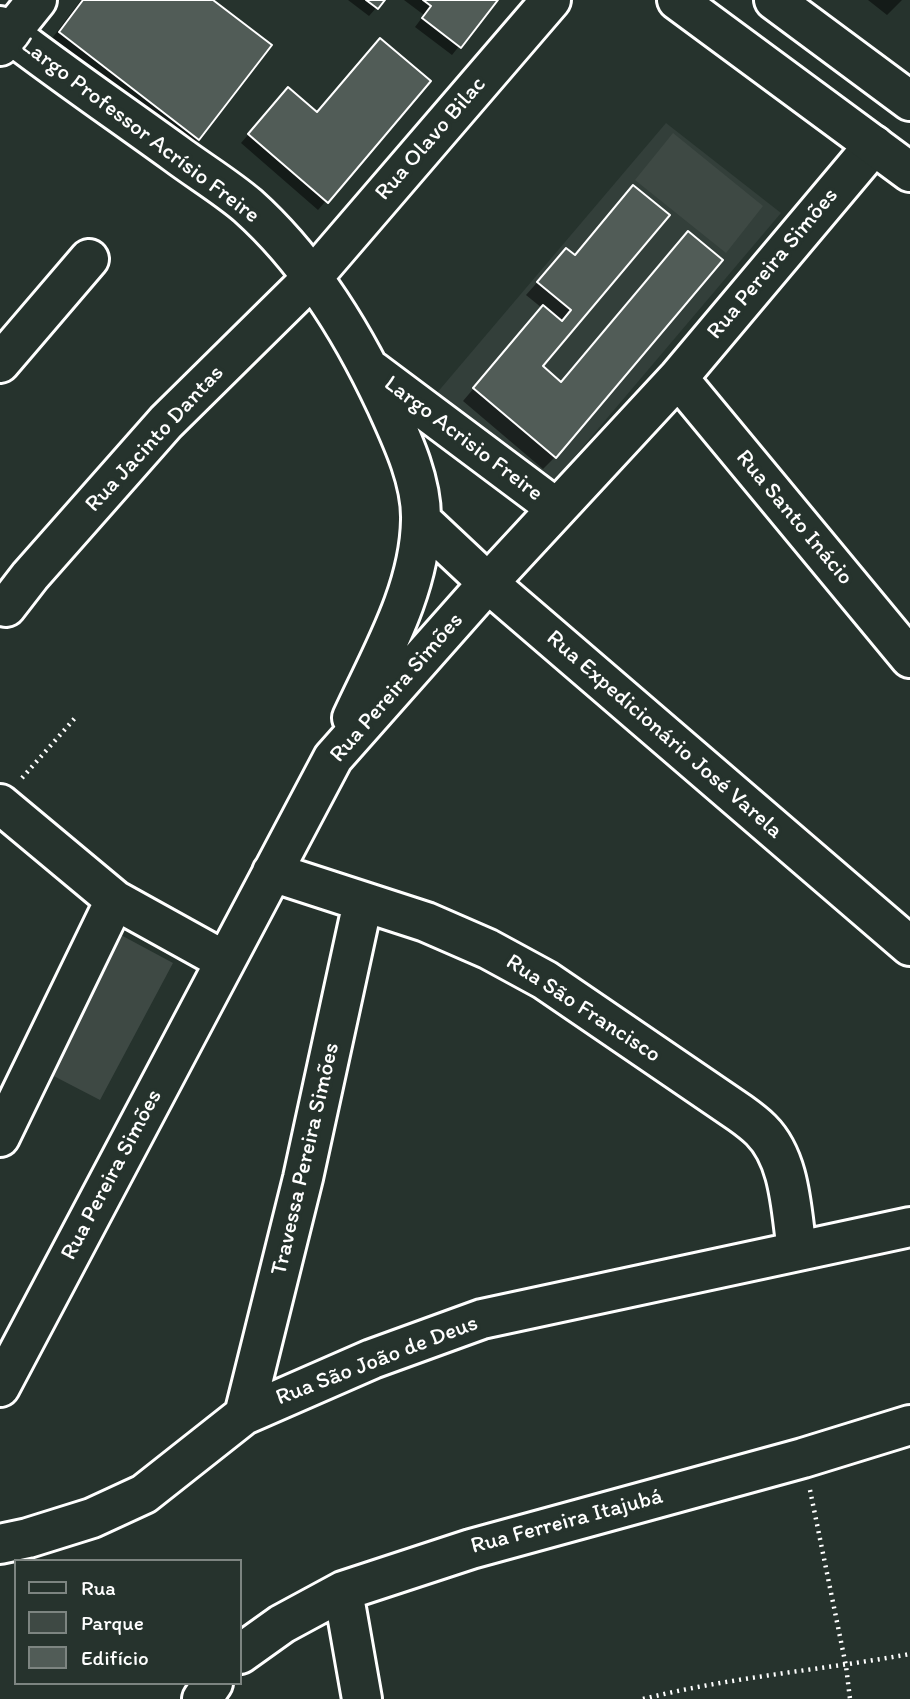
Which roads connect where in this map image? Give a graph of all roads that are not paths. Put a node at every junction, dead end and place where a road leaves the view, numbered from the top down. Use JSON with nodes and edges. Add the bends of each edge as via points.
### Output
{"nodes":[{"id":1,"x":37,"y":0,"type":"edge"},
{"id":2,"x":551,"y":0,"type":"edge"},
{"id":3,"x":677,"y":0,"type":"edge"},
{"id":4,"x":774,"y":0,"type":"edge"},
{"id":5,"x":3,"y":35,"type":"edge"},
{"id":6,"x":910,"y":101,"type":"edge"},
{"id":7,"x":874,"y":145,"type":"junction"},
{"id":8,"x":910,"y":172,"type":"edge"},
{"id":9,"x":89,"y":259,"type":"dead end"},
{"id":10,"x":312,"y":278,"type":"junction"},
{"id":11,"x":0,"y":363,"type":"edge"},
{"id":12,"x":370,"y":369,"type":"junction"},
{"id":13,"x":678,"y":378,"type":"junction"},
{"id":14,"x":556,"y":508,"type":"junction"},
{"id":15,"x":421,"y":520,"type":"junction"},
{"id":16,"x":488,"y":583,"type":"junction"},
{"id":17,"x":6,"y":607,"type":"dead end"},
{"id":18,"x":910,"y":657,"type":"edge"},
{"id":19,"x":333,"y":758,"type":"junction"},
{"id":20,"x":1,"y":803,"type":"edge"},
{"id":21,"x":272,"y":872,"type":"junction"},
{"id":22,"x":115,"y":900,"type":"junction"},
{"id":23,"x":363,"y":902,"type":"junction"},
{"id":24,"x":910,"y":946,"type":"edge"},
{"id":25,"x":225,"y":961,"type":"junction"},
{"id":26,"x":0,"y":1137,"type":"edge"},
{"id":27,"x":910,"y":1227,"type":"edge"},
{"id":28,"x":797,"y":1250,"type":"junction"},
{"id":29,"x":0,"y":1387,"type":"edge"},
{"id":30,"x":244,"y":1415,"type":"junction"},
{"id":31,"x":910,"y":1425,"type":"edge"},
{"id":32,"x":0,"y":1544,"type":"edge"},
{"id":33,"x":343,"y":1591,"type":"junction"},
{"id":34,"x":242,"y":1653,"type":"edge"},
{"id":35,"x":362,"y":1699,"type":"edge"}],
"edges":[{"from":1,"to":5,"type":"street"},
{"from":2,"to":10,"type":"street","name":"Rua Olavo Bilac"},
{"from":3,"to":7,"type":"street"},
{"from":4,"to":6,"type":"street"},
{"from":5,"to":10,"type":"street","name":"Largo Professor Acrísio Freire","via":[[247,206]]},
{"from":7,"to":8,"type":"street"},
{"from":7,"to":13,"type":"street","name":"Rua Pereira Simões"},
{"from":9,"to":11,"type":"street"},
{"from":10,"to":12,"type":"street","name":"Largo Professor Acrísio Freire"},
{"from":10,"to":17,"type":"street","name":"Rua Jacinto Dantas","via":[[166,422]]},
{"from":12,"to":14,"type":"street","name":"Largo Acrisio Freire"},
{"from":12,"to":15,"type":"street","name":"Largo Professor Acrísio Freire","via":[[410,463]]},
{"from":13,"to":14,"type":"street","name":"Rua Pereira Simões"},
{"from":13,"to":18,"type":"street","name":"Rua Santo Inácio"},
{"from":14,"to":16,"type":"street","name":"Rua Pereira Simões"},
{"from":15,"to":16,"type":"street","name":"Rua Expedicionário José Varela"},
{"from":15,"to":19,"type":"street","name":"Largo Professor Acrísio Freire","via":[[404,600]]},
{"from":16,"to":19,"type":"street","name":"Rua Pereira Simões"},
{"from":16,"to":24,"type":"street","name":"Rua Expedicionário José Varela"},
{"from":19,"to":21,"type":"street","name":"Rua Pereira Simões"},
{"from":20,"to":22,"type":"street"},
{"from":21,"to":23,"type":"street","name":"Rua São Francisco"},
{"from":21,"to":25,"type":"street","name":"Rua Pereira Simões"},
{"from":22,"to":25,"type":"street"},
{"from":22,"to":26,"type":"street"},
{"from":23,"to":28,"type":"street","name":"Rua São Francisco","via":[[488,948],[545,980],[740,1113],[775,1150],[785,1175]]},
{"from":23,"to":30,"type":"street","name":"Travessa Pereira Simões","via":[[303,1178]]},
{"from":25,"to":29,"type":"street","name":"Rua Pereira Simões"},
{"from":27,"to":28,"type":"street","name":"Rua São João de Deus"},
{"from":28,"to":30,"type":"street","name":"Rua São João de Deus","via":[[482,1319],[372,1359]]},
{"from":30,"to":32,"type":"street","name":"Rua São João de Deus","via":[[144,1494],[92,1518]]},
{"from":31,"to":33,"type":"street","name":"Rua Ferreira Itajubá","via":[[471,1549]]},
{"from":33,"to":34,"type":"street","name":"Rua Ferreira Itajubá","via":[[282,1624]]},
{"from":33,"to":35,"type":"street"}]}
